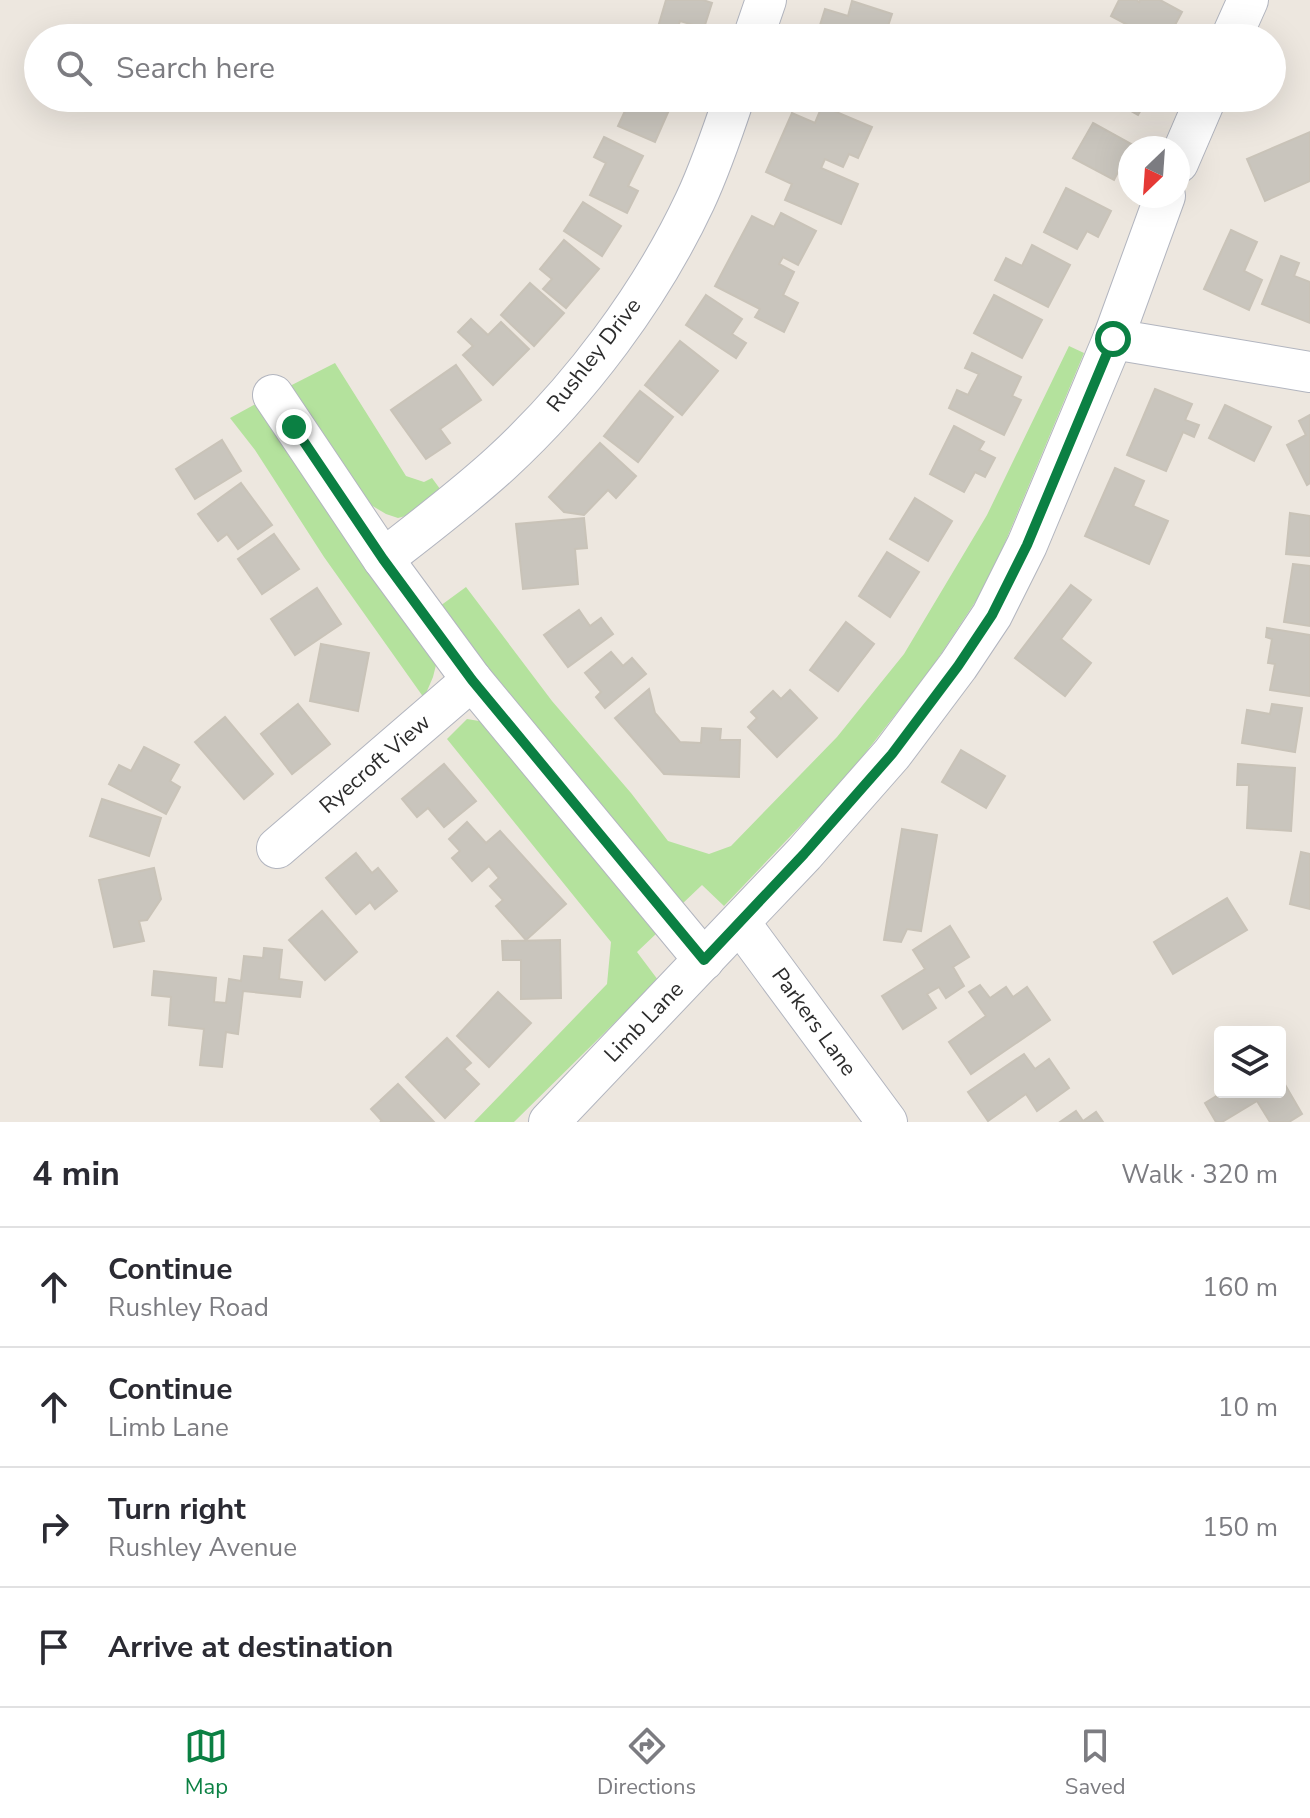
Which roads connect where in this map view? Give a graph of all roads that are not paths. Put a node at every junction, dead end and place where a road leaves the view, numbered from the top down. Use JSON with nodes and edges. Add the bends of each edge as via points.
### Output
{"nodes":[{"id":1,"x":766,"y":0,"type":"edge"},
{"id":2,"x":1248,"y":0,"type":"edge"},
{"id":3,"x":758,"y":24,"type":"edge"},
{"id":4,"x":1237,"y":24,"type":"edge"},
{"id":5,"x":729,"y":112,"type":"edge"},
{"id":6,"x":1200,"y":112,"type":"edge"},
{"id":7,"x":1190,"y":136,"type":"edge"},
{"id":8,"x":1161,"y":208,"type":"edge"},
{"id":9,"x":1113,"y":339,"type":"junction"},
{"id":10,"x":1310,"y":372,"type":"edge"},
{"id":11,"x":273,"y":395,"type":"dead end"},
{"id":12,"x":383,"y":559,"type":"junction"},
{"id":13,"x":472,"y":680,"type":"junction"},
{"id":14,"x":277,"y":848,"type":"dead end"},
{"id":15,"x":740,"y":923,"type":"junction"},
{"id":16,"x":704,"y":960,"type":"junction"},
{"id":17,"x":549,"y":1122,"type":"edge"},
{"id":18,"x":887,"y":1122,"type":"edge"}],
"edges":[{"from":1,"to":3,"type":"street"},
{"from":2,"to":4,"type":"street"},
{"from":5,"to":12,"type":"street","name":"Rushley Drive","via":[[696,200],[634,308],[595,362],[500,464]]},
{"from":6,"to":7,"type":"street"},
{"from":8,"to":9,"type":"street","name":"Limb Lane"},
{"from":9,"to":10,"type":"street"},
{"from":9,"to":15,"type":"street","name":"Limb Lane","via":[[992,615],[892,754]]},
{"from":11,"to":12,"type":"street"},
{"from":12,"to":13,"type":"street"},
{"from":13,"to":14,"type":"street","name":"Ryecroft View"},
{"from":13,"to":16,"type":"street"},
{"from":15,"to":16,"type":"street","name":"Limb Lane"},
{"from":15,"to":18,"type":"street","name":"Parkers Lane"},
{"from":16,"to":17,"type":"street","name":"Limb Lane"}]}
